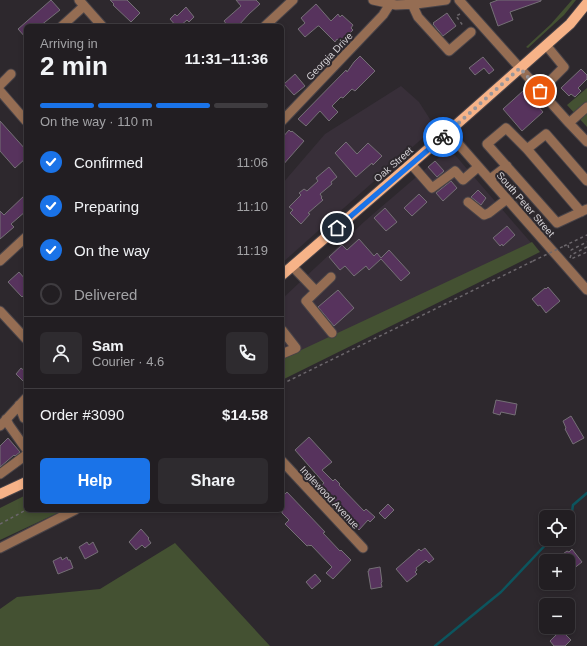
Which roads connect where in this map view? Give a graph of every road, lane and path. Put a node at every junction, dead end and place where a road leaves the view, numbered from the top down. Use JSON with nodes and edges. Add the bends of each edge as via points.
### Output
{"nodes":[{"id":1,"x":293,"y":0,"type":"edge"},
{"id":2,"x":373,"y":0,"type":"edge"},
{"id":3,"x":446,"y":0,"type":"edge"},
{"id":4,"x":459,"y":0,"type":"edge"},
{"id":5,"x":81,"y":3,"type":"edge"},
{"id":6,"x":390,"y":4,"type":"junction"},
{"id":7,"x":412,"y":4,"type":"junction"},
{"id":8,"x":587,"y":4,"type":"edge"},
{"id":9,"x":460,"y":14,"type":"dead end"},
{"id":10,"x":64,"y":24,"type":"edge"},
{"id":11,"x":100,"y":24,"type":"edge"},
{"id":12,"x":267,"y":24,"type":"edge"},
{"id":13,"x":470,"y":33,"type":"joint"},
{"id":14,"x":546,"y":45,"type":"junction"},
{"id":15,"x":520,"y":68,"type":"junction"},
{"id":16,"x":11,"y":74,"type":"dead end"},
{"id":17,"x":0,"y":85,"type":"edge"},
{"id":18,"x":0,"y":91,"type":"edge"},
{"id":19,"x":540,"y":91,"type":"junction"},
{"id":20,"x":587,"y":107,"type":"edge"},
{"id":21,"x":24,"y":119,"type":"edge"},
{"id":22,"x":284,"y":119,"type":"edge"},
{"id":23,"x":569,"y":123,"type":"junction"},
{"id":24,"x":448,"y":132,"type":"junction"},
{"id":25,"x":587,"y":142,"type":"edge"},
{"id":26,"x":527,"y":149,"type":"junction"},
{"id":27,"x":411,"y":164,"type":"junction"},
{"id":28,"x":507,"y":166,"type":"junction"},
{"id":29,"x":478,"y":167,"type":"junction"},
{"id":30,"x":490,"y":180,"type":"junction"},
{"id":31,"x":587,"y":181,"type":"edge"},
{"id":32,"x":507,"y":199,"type":"junction"},
{"id":33,"x":468,"y":202,"type":"dead end"},
{"id":34,"x":584,"y":210,"type":"edge"},
{"id":35,"x":587,"y":235,"type":"edge"},
{"id":36,"x":24,"y":239,"type":"edge"},
{"id":37,"x":587,"y":242,"type":"edge"},
{"id":38,"x":567,"y":244,"type":"junction"},
{"id":39,"x":587,"y":247,"type":"edge"},
{"id":40,"x":587,"y":252,"type":"edge"},
{"id":41,"x":567,"y":253,"type":"dead end"},
{"id":42,"x":571,"y":255,"type":"junction"},
{"id":43,"x":0,"y":261,"type":"edge"},
{"id":44,"x":292,"y":266,"type":"junction"},
{"id":45,"x":284,"y":273,"type":"edge"},
{"id":46,"x":331,"y":277,"type":"dead end"},
{"id":47,"x":587,"y":290,"type":"edge"},
{"id":48,"x":316,"y":291,"type":"junction"},
{"id":49,"x":0,"y":310,"type":"edge"},
{"id":50,"x":284,"y":333,"type":"edge"},
{"id":51,"x":332,"y":333,"type":"dead end"},
{"id":52,"x":24,"y":337,"type":"edge"},
{"id":53,"x":284,"y":353,"type":"edge"},
{"id":54,"x":284,"y":383,"type":"edge"},
{"id":55,"x":24,"y":400,"type":"edge"},
{"id":56,"x":19,"y":405,"type":"junction"},
{"id":57,"x":24,"y":418,"type":"edge"},
{"id":58,"x":3,"y":423,"type":"edge"},
{"id":59,"x":24,"y":446,"type":"edge"},
{"id":60,"x":24,"y":456,"type":"edge"},
{"id":61,"x":284,"y":463,"type":"edge"},
{"id":62,"x":0,"y":474,"type":"edge"},
{"id":63,"x":24,"y":483,"type":"edge"},
{"id":64,"x":0,"y":494,"type":"edge"},
{"id":65,"x":24,"y":511,"type":"edge"},
{"id":66,"x":71,"y":512,"type":"edge"},
{"id":67,"x":0,"y":524,"type":"edge"},
{"id":68,"x":0,"y":548,"type":"edge"},
{"id":69,"x":363,"y":548,"type":"dead end"}],
"edges":[{"from":1,"to":12,"type":"street"},
{"from":2,"to":6,"type":"street"},
{"from":3,"to":7,"type":"street"},
{"from":4,"to":15,"type":"street"},
{"from":5,"to":10,"type":"street"},
{"from":5,"to":11,"type":"street"},
{"from":6,"to":7,"type":"street"},
{"from":6,"to":22,"type":"street","name":"Georgia Drive","via":[[383,15]]},
{"from":7,"to":13,"type":"street","via":[[418,17],[448,51]]},
{"from":8,"to":14,"type":"main road","name":"Oak Street","via":[[570,24]]},
{"from":9,"to":13,"type":"path","via":[[456,16]]},
{"from":14,"to":15,"type":"main road","name":"Oak Street"},
{"from":14,"to":19,"type":"street","via":[[564,67]]},
{"from":15,"to":19,"type":"street"},
{"from":15,"to":24,"type":"main road","name":"Oak Street"},
{"from":16,"to":17,"type":"street"},
{"from":18,"to":21,"type":"street"},
{"from":19,"to":23,"type":"street"},
{"from":20,"to":23,"type":"street"},
{"from":23,"to":25,"type":"street"},
{"from":24,"to":27,"type":"main road","name":"Oak Street"},
{"from":24,"to":29,"type":"street","name":"South Peter Street"},
{"from":26,"to":28,"type":"street","via":[[506,128],[487,144]]},
{"from":26,"to":31,"type":"street","via":[[546,134]]},
{"from":26,"to":34,"type":"street"},
{"from":27,"to":29,"type":"street","via":[[432,188],[455,171],[463,180]]},
{"from":27,"to":44,"type":"main road","name":"Oak Street"},
{"from":28,"to":30,"type":"street"},
{"from":28,"to":34,"type":"street","via":[[557,223]]},
{"from":29,"to":30,"type":"street","name":"South Peter Street"},
{"from":30,"to":32,"type":"street","name":"South Peter Street"},
{"from":32,"to":33,"type":"street","via":[[484,215]]},
{"from":32,"to":47,"type":"street","name":"South Peter Street"},
{"from":35,"to":38,"type":"path"},
{"from":36,"to":43,"type":"street"},
{"from":37,"to":38,"type":"path","via":[[571,250]]},
{"from":38,"to":54,"type":"path","bridge":true},
{"from":39,"to":42,"type":"path"},
{"from":40,"to":42,"type":"path","via":[[572,259]]},
{"from":41,"to":42,"type":"path"},
{"from":44,"to":45,"type":"main road","name":"Oak Street"},
{"from":44,"to":48,"type":"street"},
{"from":46,"to":48,"type":"street"},
{"from":48,"to":51,"type":"street","via":[[306,301]]},
{"from":49,"to":52,"type":"street"},
{"from":50,"to":53,"type":"street","via":[[296,348]]},
{"from":55,"to":56,"type":"street"},
{"from":56,"to":57,"type":"street"},
{"from":56,"to":58,"type":"street"},
{"from":58,"to":59,"type":"street","via":[[9,425]]},
{"from":60,"to":62,"type":"street"},
{"from":61,"to":69,"type":"street","name":"Inglewood Avenue"},
{"from":63,"to":64,"type":"main road"},
{"from":65,"to":67,"type":"path"},
{"from":66,"to":68,"type":"street"}]}
